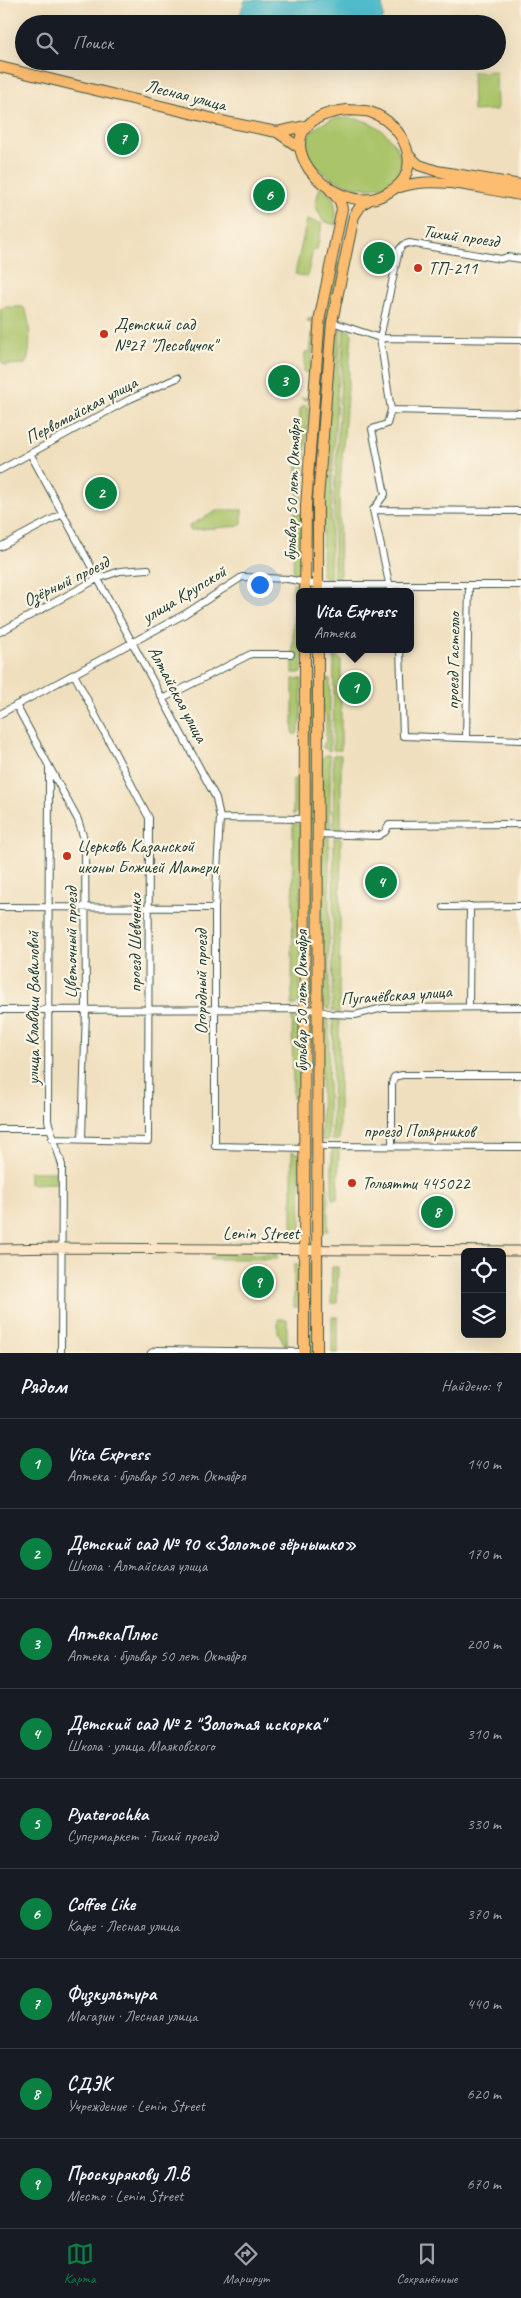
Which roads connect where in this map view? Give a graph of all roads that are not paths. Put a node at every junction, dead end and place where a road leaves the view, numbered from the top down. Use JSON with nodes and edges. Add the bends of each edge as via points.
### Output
{"nodes":[{"id":1,"x":0,"y":67,"type":"edge"},
{"id":2,"x":306,"y":126,"type":"junction"},
{"id":3,"x":277,"y":132,"type":"junction"},
{"id":4,"x":300,"y":148,"type":"junction"},
{"id":5,"x":408,"y":155,"type":"junction"},
{"id":6,"x":521,"y":185,"type":"edge"},
{"id":7,"x":327,"y":186,"type":"junction"},
{"id":8,"x":396,"y":188,"type":"junction"},
{"id":9,"x":521,"y":195,"type":"edge"},
{"id":10,"x":371,"y":199,"type":"junction"},
{"id":11,"x":521,"y":259,"type":"edge"},
{"id":12,"x":332,"y":322,"type":"junction"},
{"id":13,"x":380,"y":338,"type":"junction"},
{"id":14,"x":521,"y":340,"type":"edge"},
{"id":15,"x":177,"y":378,"type":"dead end"},
{"id":16,"x":391,"y":410,"type":"junction"},
{"id":17,"x":521,"y":413,"type":"edge"},
{"id":18,"x":31,"y":454,"type":"junction"},
{"id":19,"x":0,"y":470,"type":"edge"},
{"id":20,"x":373,"y":510,"type":"junction"},
{"id":21,"x":521,"y":511,"type":"edge"},
{"id":22,"x":62,"y":514,"type":"junction"},
{"id":23,"x":0,"y":547,"type":"edge"},
{"id":24,"x":148,"y":569,"type":"dead end"},
{"id":25,"x":97,"y":580,"type":"junction"},
{"id":26,"x":469,"y":585,"type":"junction"},
{"id":27,"x":521,"y":585,"type":"edge"},
{"id":28,"x":305,"y":587,"type":"edge"},
{"id":29,"x":318,"y":588,"type":"edge"},
{"id":30,"x":390,"y":588,"type":"edge"},
{"id":31,"x":0,"y":632,"type":"edge"},
{"id":32,"x":133,"y":641,"type":"junction"},
{"id":33,"x":305,"y":653,"type":"edge"},
{"id":34,"x":318,"y":653,"type":"edge"},
{"id":35,"x":400,"y":653,"type":"edge"},
{"id":36,"x":291,"y":654,"type":"dead end"},
{"id":37,"x":74,"y":674,"type":"junction"},
{"id":38,"x":164,"y":698,"type":"junction"},
{"id":39,"x":16,"y":705,"type":"junction"},
{"id":40,"x":0,"y":714,"type":"edge"},
{"id":41,"x":466,"y":738,"type":"junction"},
{"id":42,"x":521,"y":740,"type":"edge"},
{"id":43,"x":49,"y":766,"type":"junction"},
{"id":44,"x":220,"y":818,"type":"junction"},
{"id":45,"x":305,"y":819,"type":"junction"},
{"id":46,"x":521,"y":824,"type":"edge"},
{"id":47,"x":317,"y":834,"type":"junction"},
{"id":48,"x":470,"y":906,"type":"junction"},
{"id":49,"x":521,"y":906,"type":"edge"},
{"id":50,"x":150,"y":907,"type":"junction"},
{"id":51,"x":444,"y":907,"type":"dead end"},
{"id":52,"x":0,"y":908,"type":"edge"},
{"id":53,"x":48,"y":908,"type":"junction"},
{"id":54,"x":87,"y":908,"type":"junction"},
{"id":55,"x":215,"y":908,"type":"junction"},
{"id":56,"x":469,"y":1006,"type":"junction"},
{"id":57,"x":521,"y":1007,"type":"edge"},
{"id":58,"x":150,"y":1009,"type":"junction"},
{"id":59,"x":216,"y":1009,"type":"junction"},
{"id":60,"x":304,"y":1009,"type":"junction"},
{"id":61,"x":0,"y":1010,"type":"edge"},
{"id":62,"x":48,"y":1010,"type":"junction"},
{"id":63,"x":86,"y":1010,"type":"junction"},
{"id":64,"x":317,"y":1010,"type":"junction"},
{"id":65,"x":521,"y":1075,"type":"edge"},
{"id":66,"x":0,"y":1129,"type":"edge"},
{"id":67,"x":49,"y":1129,"type":"junction"},
{"id":68,"x":52,"y":1138,"type":"junction"},
{"id":69,"x":82,"y":1138,"type":"junction"},
{"id":70,"x":392,"y":1145,"type":"junction"},
{"id":71,"x":317,"y":1146,"type":"junction"},
{"id":72,"x":521,"y":1147,"type":"edge"},
{"id":73,"x":304,"y":1148,"type":"junction"},
{"id":74,"x":61,"y":1248,"type":"junction"},
{"id":75,"x":0,"y":1249,"type":"edge"},
{"id":76,"x":304,"y":1250,"type":"junction"},
{"id":77,"x":316,"y":1250,"type":"junction"},
{"id":78,"x":521,"y":1251,"type":"edge"},
{"id":79,"x":216,"y":1352,"type":"edge"},
{"id":80,"x":304,"y":1352,"type":"edge"},
{"id":81,"x":61,"y":1353,"type":"edge"},
{"id":82,"x":151,"y":1353,"type":"edge"},
{"id":83,"x":317,"y":1353,"type":"edge"}],
"edges":[{"from":1,"to":3,"type":"main road","name":"Лесная улица"},
{"from":2,"to":3,"type":"main road","name":"Лесная улица"},
{"from":2,"to":4,"type":"main road"},
{"from":2,"to":5,"type":"main road","via":[[337,111],[368,112],[390,124],[400,136]]},
{"from":3,"to":4,"type":"main road","name":"Лесная улица"},
{"from":4,"to":7,"type":"main road","via":[[308,170]]},
{"from":5,"to":6,"type":"main road","via":[[419,165],[437,171]]},
{"from":5,"to":8,"type":"main road","via":[[408,173]]},
{"from":7,"to":10,"type":"main road","via":[[342,194]]},
{"from":7,"to":28,"type":"main road","name":"бульвар 50 лет Октября","via":[[340,202],[342,210],[320,316],[306,506]]},
{"from":8,"to":9,"type":"main road","via":[[431,182]]},
{"from":8,"to":10,"type":"main road"},
{"from":10,"to":12,"type":"main road","name":"бульвар 50 лет Октября","via":[[362,204],[354,216]]},
{"from":11,"to":13,"type":"street","name":"Тихий проезд","via":[[501,259],[405,244],[399,250]]},
{"from":12,"to":13,"type":"street"},
{"from":12,"to":29,"type":"main road","name":"бульвар 50 лет Октября","via":[[318,499]]},
{"from":13,"to":14,"type":"street"},
{"from":13,"to":16,"type":"street"},
{"from":15,"to":18,"type":"street","name":"Первомайская улица","via":[[130,399]]},
{"from":16,"to":17,"type":"street"},
{"from":16,"to":20,"type":"street","via":[[387,424],[372,428],[384,494]]},
{"from":18,"to":19,"type":"street","name":"Первомайская улица"},
{"from":18,"to":22,"type":"street","name":"Алтайская улица"},
{"from":20,"to":21,"type":"street"},
{"from":20,"to":30,"type":"street"},
{"from":22,"to":23,"type":"street"},
{"from":22,"to":25,"type":"street","name":"Алтайская улица"},
{"from":24,"to":25,"type":"street","name":"Озёрный проезд","via":[[120,571]]},
{"from":25,"to":31,"type":"street","name":"Озёрный проезд"},
{"from":25,"to":32,"type":"street","name":"Алтайская улица"},
{"from":26,"to":27,"type":"street","name":"улица Крупской"},
{"from":26,"to":30,"type":"street","name":"улица Крупской"},
{"from":26,"to":41,"type":"street","name":"проезд Гастелло"},
{"from":28,"to":29,"type":"street","name":"улица Крупской"},
{"from":28,"to":32,"type":"street","name":"улица Крупской","via":[[291,579],[242,577],[185,614]]},
{"from":29,"to":30,"type":"street","name":"улица Крупской"},
{"from":32,"to":37,"type":"street","name":"улица Крупской"},
{"from":32,"to":38,"type":"street","name":"Алтайская улица"},
{"from":33,"to":45,"type":"main road","name":"бульвар 50 лет Октября"},
{"from":34,"to":47,"type":"main road","name":"бульвар 50 лет Октября"},
{"from":35,"to":41,"type":"street","via":[[403,736]]},
{"from":36,"to":38,"type":"street","via":[[251,654]]},
{"from":37,"to":39,"type":"street","name":"улица Крупской"},
{"from":37,"to":50,"type":"street","name":"проезд Шевченко","via":[[149,818]]},
{"from":38,"to":44,"type":"street","name":"Алтайская улица","via":[[216,798]]},
{"from":39,"to":40,"type":"street","name":"улица Крупской"},
{"from":39,"to":43,"type":"street","name":"Цветочный проезд"},
{"from":41,"to":42,"type":"street"},
{"from":43,"to":53,"type":"street","name":"улица Клавдии Вавиловой"},
{"from":43,"to":54,"type":"street","name":"Цветочный проезд","via":[[78,820],[85,842]]},
{"from":44,"to":45,"type":"street"},
{"from":44,"to":55,"type":"street","name":"Огородный проезд"},
{"from":45,"to":60,"type":"main road","name":"бульвар 50 лет Октября"},
{"from":46,"to":47,"type":"street","via":[[389,825],[378,836]]},
{"from":47,"to":64,"type":"main road","name":"бульвар 50 лет Октября"},
{"from":48,"to":49,"type":"street"},
{"from":48,"to":51,"type":"street"},
{"from":48,"to":56,"type":"street"},
{"from":50,"to":54,"type":"street"},
{"from":50,"to":55,"type":"street"},
{"from":50,"to":58,"type":"street","name":"проезд Шевченко"},
{"from":52,"to":53,"type":"street"},
{"from":53,"to":54,"type":"street"},
{"from":53,"to":62,"type":"street","name":"улица Клавдии Вавиловой"},
{"from":54,"to":63,"type":"street","name":"Цветочный проезд"},
{"from":55,"to":59,"type":"street","name":"Огородный проезд"},
{"from":56,"to":57,"type":"street","name":"Пугачёвская улица"},
{"from":56,"to":64,"type":"street","name":"Пугачёвская улица","via":[[384,1008],[355,1015]]},
{"from":58,"to":59,"type":"street"},
{"from":58,"to":63,"type":"street"},
{"from":58,"to":69,"type":"street","name":"проезд Шевченко","via":[[148,1141]]},
{"from":59,"to":60,"type":"street"},
{"from":59,"to":73,"type":"street","name":"Огородный проезд","via":[[215,1146]]},
{"from":60,"to":64,"type":"street","name":"Пугачёвская улица"},
{"from":60,"to":73,"type":"main road","name":"бульвар 50 лет Октября"},
{"from":61,"to":62,"type":"street"},
{"from":62,"to":63,"type":"street"},
{"from":62,"to":67,"type":"street","name":"улица Клавдии Вавиловой"},
{"from":63,"to":69,"type":"street","name":"Цветочный проезд"},
{"from":64,"to":71,"type":"main road","name":"бульвар 50 лет Октября"},
{"from":65,"to":70,"type":"street","via":[[394,1077]]},
{"from":66,"to":67,"type":"street"},
{"from":67,"to":68,"type":"street","name":"улица Клавдии Вавиловой"},
{"from":68,"to":69,"type":"street"},
{"from":68,"to":74,"type":"street","name":"улица Клавдии Вавиловой","via":[[62,1166]]},
{"from":70,"to":71,"type":"street","name":"проезд Полярников"},
{"from":70,"to":72,"type":"street","name":"проезд Полярников"},
{"from":71,"to":77,"type":"main road","name":"бульвар 50 лет Октября"},
{"from":73,"to":76,"type":"main road","name":"бульвар 50 лет Октября"},
{"from":74,"to":75,"type":"main road","name":"Lenin Street"},
{"from":74,"to":76,"type":"main road","name":"Lenin Street"},
{"from":74,"to":81,"type":"street","name":"улица Клавдии Вавиловой"},
{"from":76,"to":77,"type":"main road","name":"Lenin Street"},
{"from":76,"to":80,"type":"main road","name":"бульвар 50 лет Октября"},
{"from":77,"to":78,"type":"main road","name":"Lenin Street"},
{"from":77,"to":83,"type":"main road","name":"бульвар 50 лет Октября"},
{"from":79,"to":80,"type":"street"},
{"from":79,"to":82,"type":"street","via":[[157,1350]]}]}
